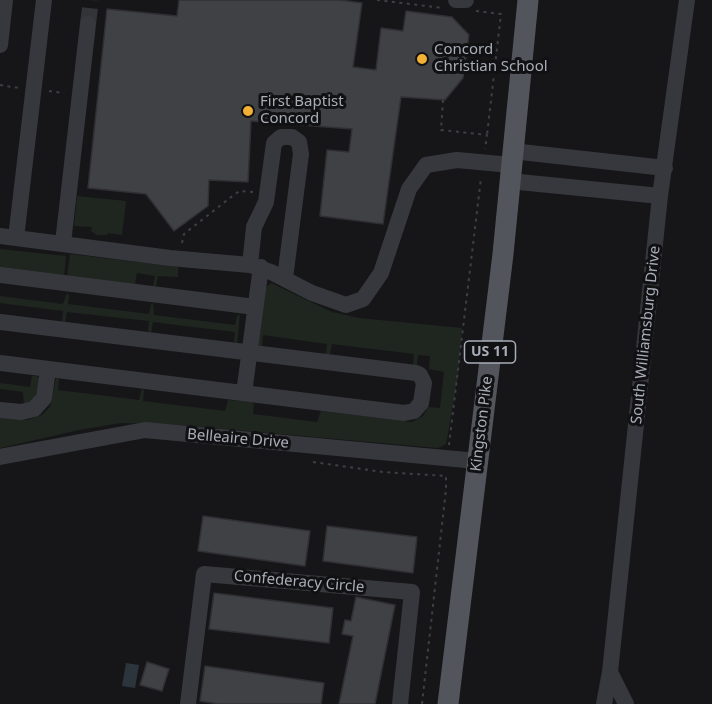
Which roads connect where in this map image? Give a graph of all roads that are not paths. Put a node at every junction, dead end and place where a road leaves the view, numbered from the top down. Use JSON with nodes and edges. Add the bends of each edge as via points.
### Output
{"nodes":[{"id":1,"x":5,"y":0,"type":"edge"},
{"id":2,"x":44,"y":0,"type":"edge"},
{"id":3,"x":528,"y":0,"type":"edge"},
{"id":4,"x":687,"y":0,"type":"edge"},
{"id":5,"x":88,"y":24,"type":"tunnel mouth"},
{"id":6,"x":0,"y":45,"type":"edge"},
{"id":7,"x":511,"y":166,"type":"junction"},
{"id":8,"x":665,"y":168,"type":"junction"},
{"id":9,"x":660,"y":196,"type":"junction"},
{"id":10,"x":8,"y":237,"type":"edge"},
{"id":11,"x":63,"y":243,"type":"junction"},
{"id":12,"x":255,"y":266,"type":"junction"},
{"id":13,"x":0,"y":275,"type":"edge"},
{"id":14,"x":285,"y":278,"type":"junction"},
{"id":15,"x":255,"y":308,"type":"junction"},
{"id":16,"x":0,"y":322,"type":"edge"},
{"id":17,"x":249,"y":353,"type":"junction"},
{"id":18,"x":0,"y":363,"type":"edge"},
{"id":19,"x":48,"y":369,"type":"junction"},
{"id":20,"x":244,"y":393,"type":"junction"},
{"id":21,"x":0,"y":410,"type":"edge"},
{"id":22,"x":0,"y":457,"type":"edge"},
{"id":23,"x":477,"y":461,"type":"junction"},
{"id":24,"x":610,"y":672,"type":"junction"},
{"id":25,"x":188,"y":704,"type":"edge"},
{"id":26,"x":400,"y":704,"type":"edge"},
{"id":27,"x":448,"y":704,"type":"edge"},
{"id":28,"x":604,"y":704,"type":"edge"},
{"id":29,"x":626,"y":704,"type":"edge"}],
"edges":[{"from":1,"to":6,"type":"street"},
{"from":2,"to":10,"type":"street"},
{"from":3,"to":7,"type":"main road","name":"Kingston Pike","number":"US 11"},
{"from":4,"to":8,"type":"street","name":"South Williamsburg Drive"},
{"from":5,"to":11,"type":"street"},
{"from":7,"to":8,"type":"street"},
{"from":7,"to":9,"type":"street"},
{"from":7,"to":14,"type":"street","via":[[457,160],[426,165],[409,189],[381,273],[363,299],[346,305]]},
{"from":7,"to":23,"type":"main road","name":"Kingston Pike","number":"US 11"},
{"from":8,"to":9,"type":"street","name":"South Williamsburg Drive"},
{"from":9,"to":24,"type":"street","name":"South Williamsburg Drive"},
{"from":10,"to":11,"type":"street"},
{"from":11,"to":12,"type":"street"},
{"from":12,"to":14,"type":"street"},
{"from":12,"to":14,"type":"street","via":[[254,227],[266,202],[274,143],[281,137],[292,137],[299,142],[301,154]]},
{"from":12,"to":15,"type":"street"},
{"from":13,"to":15,"type":"street"},
{"from":15,"to":17,"type":"street"},
{"from":16,"to":17,"type":"street"},
{"from":17,"to":20,"type":"street"},
{"from":17,"to":20,"type":"street","via":[[416,373],[424,383],[421,404],[404,413]]},
{"from":18,"to":19,"type":"street"},
{"from":19,"to":20,"type":"street"},
{"from":19,"to":21,"type":"street","via":[[44,398],[34,409]]},
{"from":22,"to":23,"type":"street","name":"Belleaire Drive","via":[[145,430]]},
{"from":23,"to":27,"type":"main road","name":"Kingston Pike","number":"US 11"},
{"from":24,"to":28,"type":"street","name":"South Williamsburg Drive"},
{"from":24,"to":29,"type":"street"},
{"from":25,"to":26,"type":"street","name":"Confederacy Circle","via":[[204,574],[412,592]]}]}
